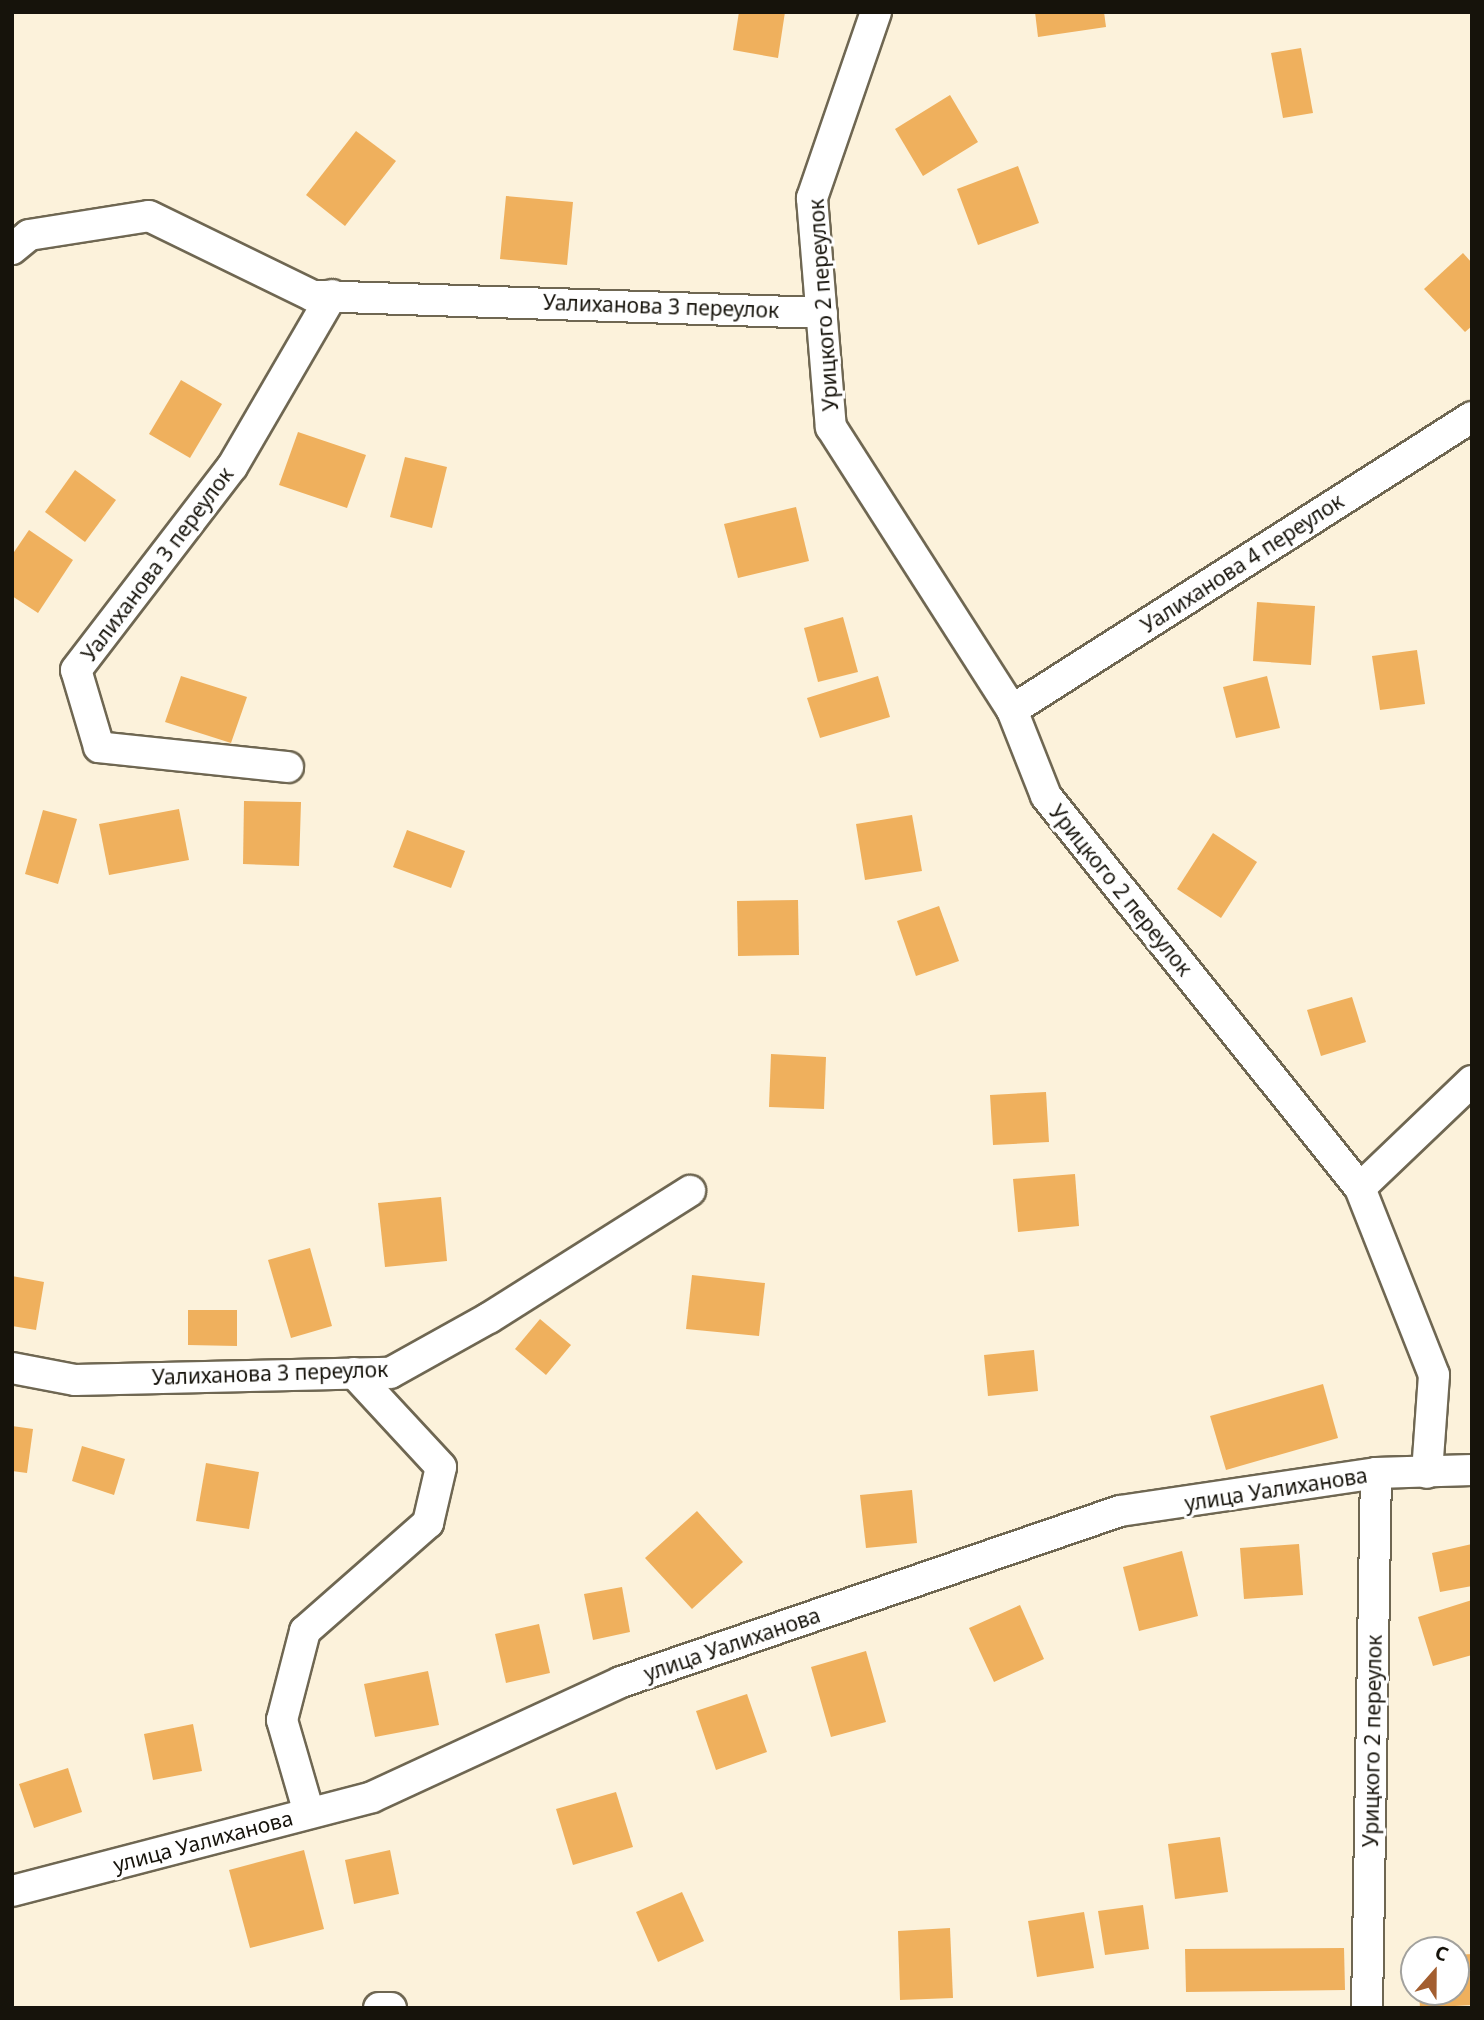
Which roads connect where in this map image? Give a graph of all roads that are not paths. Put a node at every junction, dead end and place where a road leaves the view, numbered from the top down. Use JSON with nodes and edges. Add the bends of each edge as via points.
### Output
{"nodes":[{"id":1,"x":876,"y":12,"type":"edge"},
{"id":2,"x":12,"y":249,"type":"edge"},
{"id":3,"x":332,"y":295,"type":"junction"},
{"id":4,"x":822,"y":313,"type":"junction"},
{"id":5,"x":1472,"y":417,"type":"edge"},
{"id":6,"x":1012,"y":710,"type":"junction"},
{"id":7,"x":288,"y":767,"type":"dead end"},
{"id":8,"x":1472,"y":1081,"type":"edge"},
{"id":9,"x":1360,"y":1188,"type":"junction"},
{"id":10,"x":690,"y":1191,"type":"dead end"},
{"id":11,"x":12,"y":1368,"type":"edge"},
{"id":12,"x":354,"y":1373,"type":"junction"},
{"id":13,"x":1472,"y":1470,"type":"edge"},
{"id":14,"x":1376,"y":1474,"type":"junction"},
{"id":15,"x":1427,"y":1474,"type":"junction"},
{"id":16,"x":309,"y":1813,"type":"junction"},
{"id":17,"x":12,"y":1892,"type":"edge"},
{"id":18,"x":379,"y":2008,"type":"edge"},
{"id":19,"x":391,"y":2008,"type":"edge"},
{"id":20,"x":1367,"y":2008,"type":"edge"}],
"edges":[{"from":1,"to":4,"type":"street","name":"Урицкого 2 переулок","via":[[813,198]]},
{"from":2,"to":3,"type":"street","name":"Уалиханова 3 переулок","via":[[29,235],[149,216],[313,296]]},
{"from":3,"to":4,"type":"street","name":"Уалиханова 3 переулок"},
{"from":3,"to":7,"type":"street","name":"Уалиханова 3 переулок","via":[[232,467],[76,670],[99,747]]},
{"from":4,"to":6,"type":"street","name":"Урицкого 2 переулок","via":[[831,427]]},
{"from":5,"to":6,"type":"street","name":"Уалиханова 4 переулок"},
{"from":6,"to":9,"type":"street","name":"Урицкого 2 переулок","via":[[1046,796]]},
{"from":8,"to":9,"type":"street"},
{"from":9,"to":15,"type":"street","name":"Урицкого 2 переулок","via":[[1434,1375]]},
{"from":10,"to":12,"type":"street","name":"Уалиханова 3 переулок","via":[[489,1318],[390,1373]]},
{"from":11,"to":12,"type":"street","name":"Уалиханова 3 переулок","via":[[75,1380]]},
{"from":12,"to":16,"type":"street","via":[[441,1467],[428,1523],[305,1631],[282,1720]]},
{"from":13,"to":15,"type":"street","name":"улица Уалиханова"},
{"from":14,"to":15,"type":"street","name":"улица Уалиханова"},
{"from":14,"to":16,"type":"street","name":"улица Уалиханова","via":[[1120,1511],[621,1682],[372,1797]]},
{"from":14,"to":20,"type":"street","name":"Урицкого 2 переулок"},
{"from":16,"to":17,"type":"street","name":"улица Уалиханова"},
{"from":18,"to":19,"type":"street"}]}
